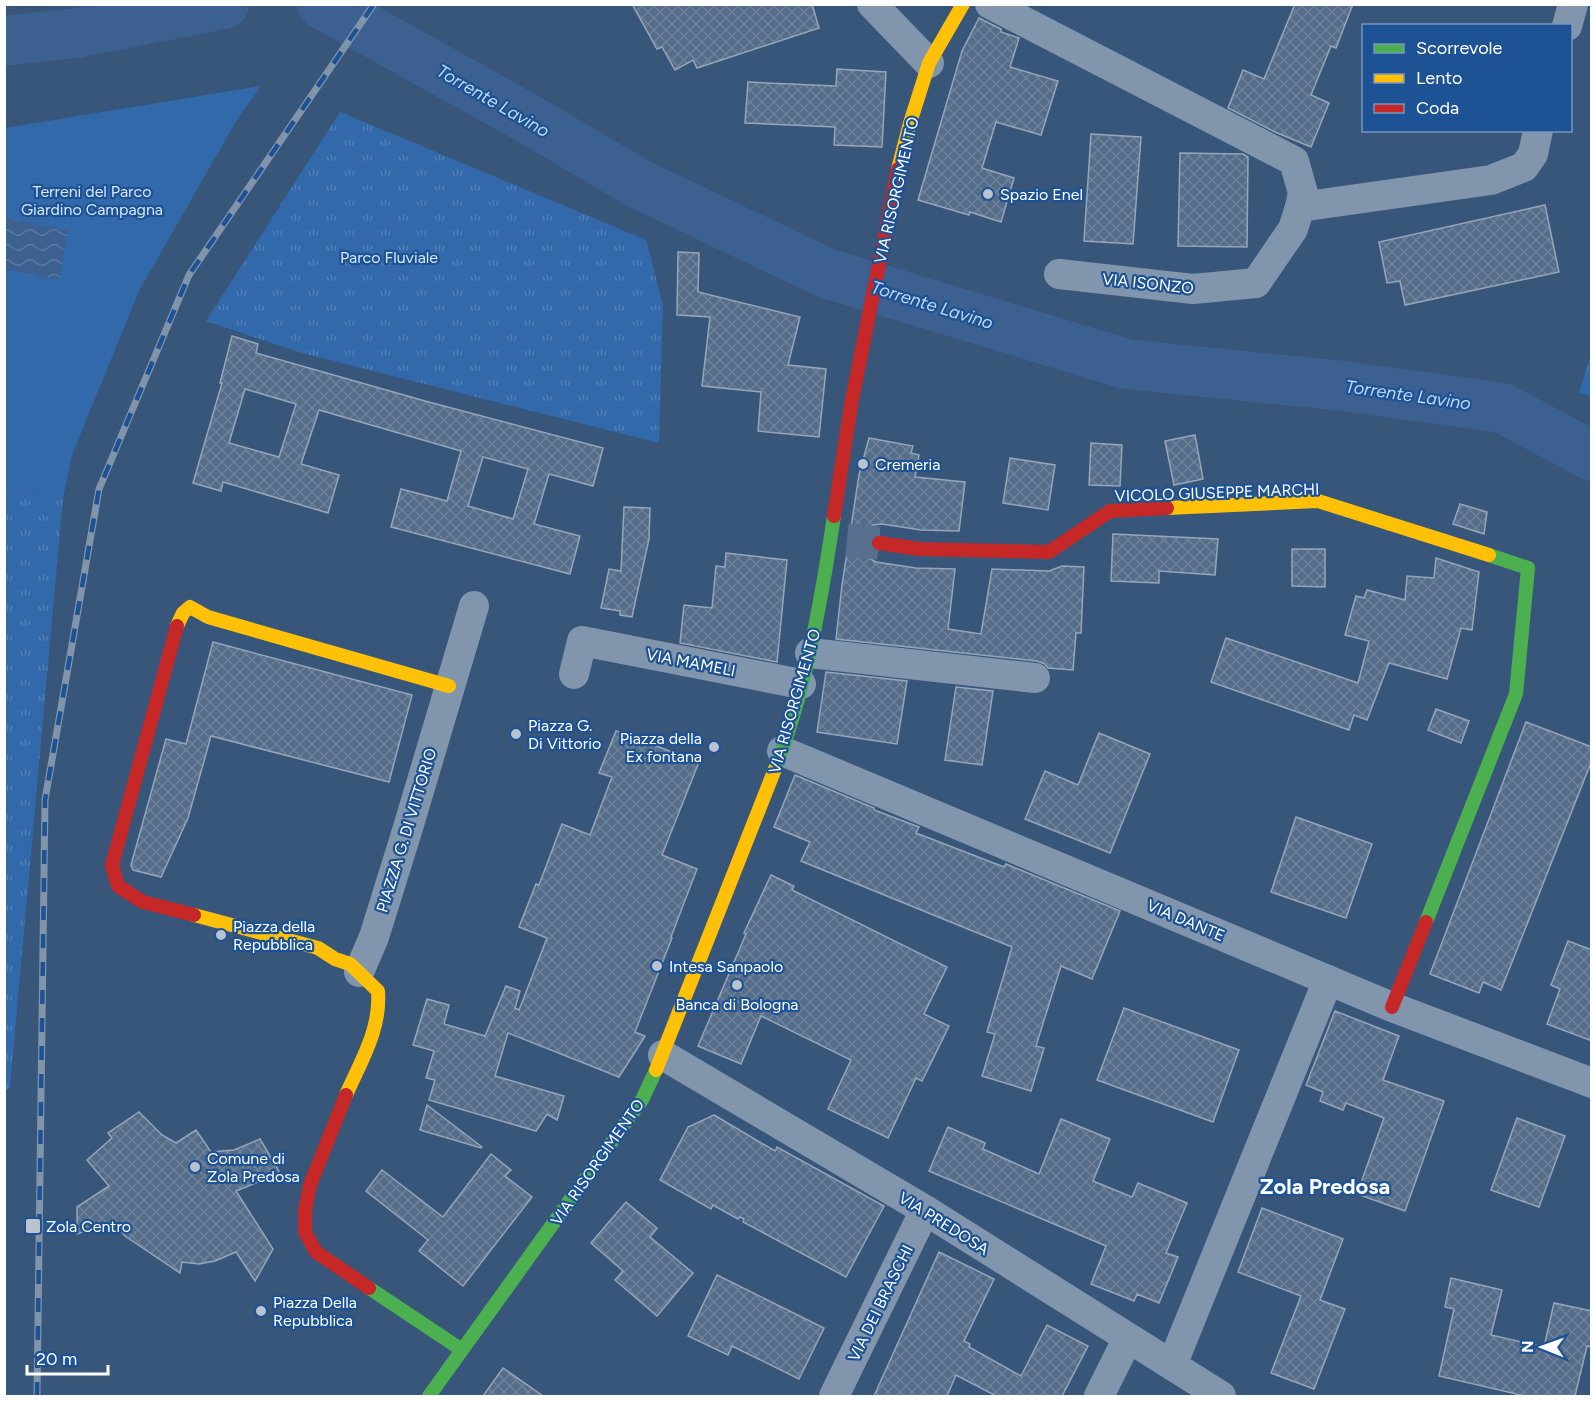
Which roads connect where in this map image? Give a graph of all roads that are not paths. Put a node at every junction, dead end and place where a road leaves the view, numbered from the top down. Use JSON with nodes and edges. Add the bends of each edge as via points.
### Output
{"nodes":[{"id":1,"x":872,"y":4,"type":"edge"},
{"id":2,"x":963,"y":4,"type":"edge"},
{"id":3,"x":990,"y":4,"type":"edge"},
{"id":4,"x":1573,"y":4,"type":"edge"},
{"id":5,"x":1568,"y":24,"type":"edge"},
{"id":6,"x":929,"y":63,"type":"junction"},
{"id":7,"x":1538,"y":132,"type":"edge"},
{"id":8,"x":1300,"y":207,"type":"junction"},
{"id":9,"x":1059,"y":274,"type":"dead end"},
{"id":10,"x":831,"y":538,"type":"junction"},
{"id":11,"x":847,"y":540,"type":"tunnel mouth"},
{"id":12,"x":879,"y":543,"type":"tunnel mouth"},
{"id":13,"x":474,"y":606,"type":"dead end"},
{"id":14,"x":810,"y":653,"type":"junction"},
{"id":15,"x":574,"y":674,"type":"dead end"},
{"id":16,"x":1035,"y":678,"type":"dead end"},
{"id":17,"x":801,"y":684,"type":"junction"},
{"id":18,"x":449,"y":686,"type":"junction"},
{"id":19,"x":782,"y":751,"type":"junction"},
{"id":20,"x":359,"y":972,"type":"junction"},
{"id":21,"x":1328,"y":980,"type":"junction"},
{"id":22,"x":1392,"y":1007,"type":"junction"},
{"id":23,"x":663,"y":1055,"type":"junction"},
{"id":24,"x":1592,"y":1083,"type":"edge"},
{"id":25,"x":925,"y":1210,"type":"junction"},
{"id":26,"x":1128,"y":1338,"type":"junction"},
{"id":27,"x":462,"y":1350,"type":"junction"},
{"id":28,"x":1172,"y":1365,"type":"junction"},
{"id":29,"x":429,"y":1396,"type":"edge"},
{"id":30,"x":834,"y":1396,"type":"edge"},
{"id":31,"x":1099,"y":1396,"type":"edge"},
{"id":32,"x":1221,"y":1396,"type":"edge"}],
"edges":[{"from":1,"to":6,"type":"street"},
{"from":2,"to":6,"type":"street","name":"VIA RISORGIMENTO"},
{"from":3,"to":8,"type":"street","via":[[1294,161],[1303,193]]},
{"from":4,"to":5,"type":"street"},
{"from":6,"to":10,"type":"street","name":"VIA RISORGIMENTO","via":[[892,195],[851,405]]},
{"from":7,"to":8,"type":"street","via":[[1533,154],[1524,167],[1491,180]]},
{"from":8,"to":9,"type":"street","name":"VIA ISONZO","via":[[1293,229],[1256,283],[1193,289]]},
{"from":10,"to":11,"type":"street"},
{"from":10,"to":14,"type":"street","name":"VIA RISORGIMENTO"},
{"from":12,"to":22,"type":"street","name":"VICOLO GIUSEPPE MARCHI","via":[[919,549],[1049,552],[1110,511],[1318,501],[1528,568],[1516,694]]},
{"from":13,"to":18,"type":"street","name":"PIAZZA G. DI VITTORIO"},
{"from":14,"to":16,"type":"street"},
{"from":14,"to":17,"type":"street","name":"VIA RISORGIMENTO"},
{"from":15,"to":17,"type":"street","name":"VIA MAMELI","via":[[582,641]]},
{"from":17,"to":19,"type":"street","name":"VIA RISORGIMENTO"},
{"from":18,"to":20,"type":"street","name":"PIAZZA G. DI VITTORIO","via":[[404,842]]},
{"from":18,"to":20,"type":"street","via":[[208,617],[190,607],[175,632],[112,865],[118,886],[144,902],[318,948]]},
{"from":19,"to":21,"type":"street","name":"VIA DANTE"},
{"from":19,"to":23,"type":"street","name":"VIA RISORGIMENTO"},
{"from":20,"to":27,"type":"street","via":[[378,991],[374,1032],[310,1185],[305,1232],[316,1252]]},
{"from":21,"to":22,"type":"street","name":"VIA DANTE"},
{"from":21,"to":28,"type":"street"},
{"from":22,"to":24,"type":"street","name":"VIA DANTE"},
{"from":23,"to":25,"type":"street","name":"VIA PREDOSA"},
{"from":23,"to":27,"type":"street","name":"VIA RISORGIMENTO","via":[[642,1100]]},
{"from":25,"to":26,"type":"street","name":"VIA PREDOSA"},
{"from":25,"to":30,"type":"street","name":"VIA DEI BRASCHI"},
{"from":26,"to":28,"type":"street","name":"VIA PREDOSA"},
{"from":26,"to":31,"type":"street"},
{"from":27,"to":29,"type":"street","name":"VIA RISORGIMENTO"},
{"from":28,"to":32,"type":"street","name":"VIA PREDOSA"}]}
